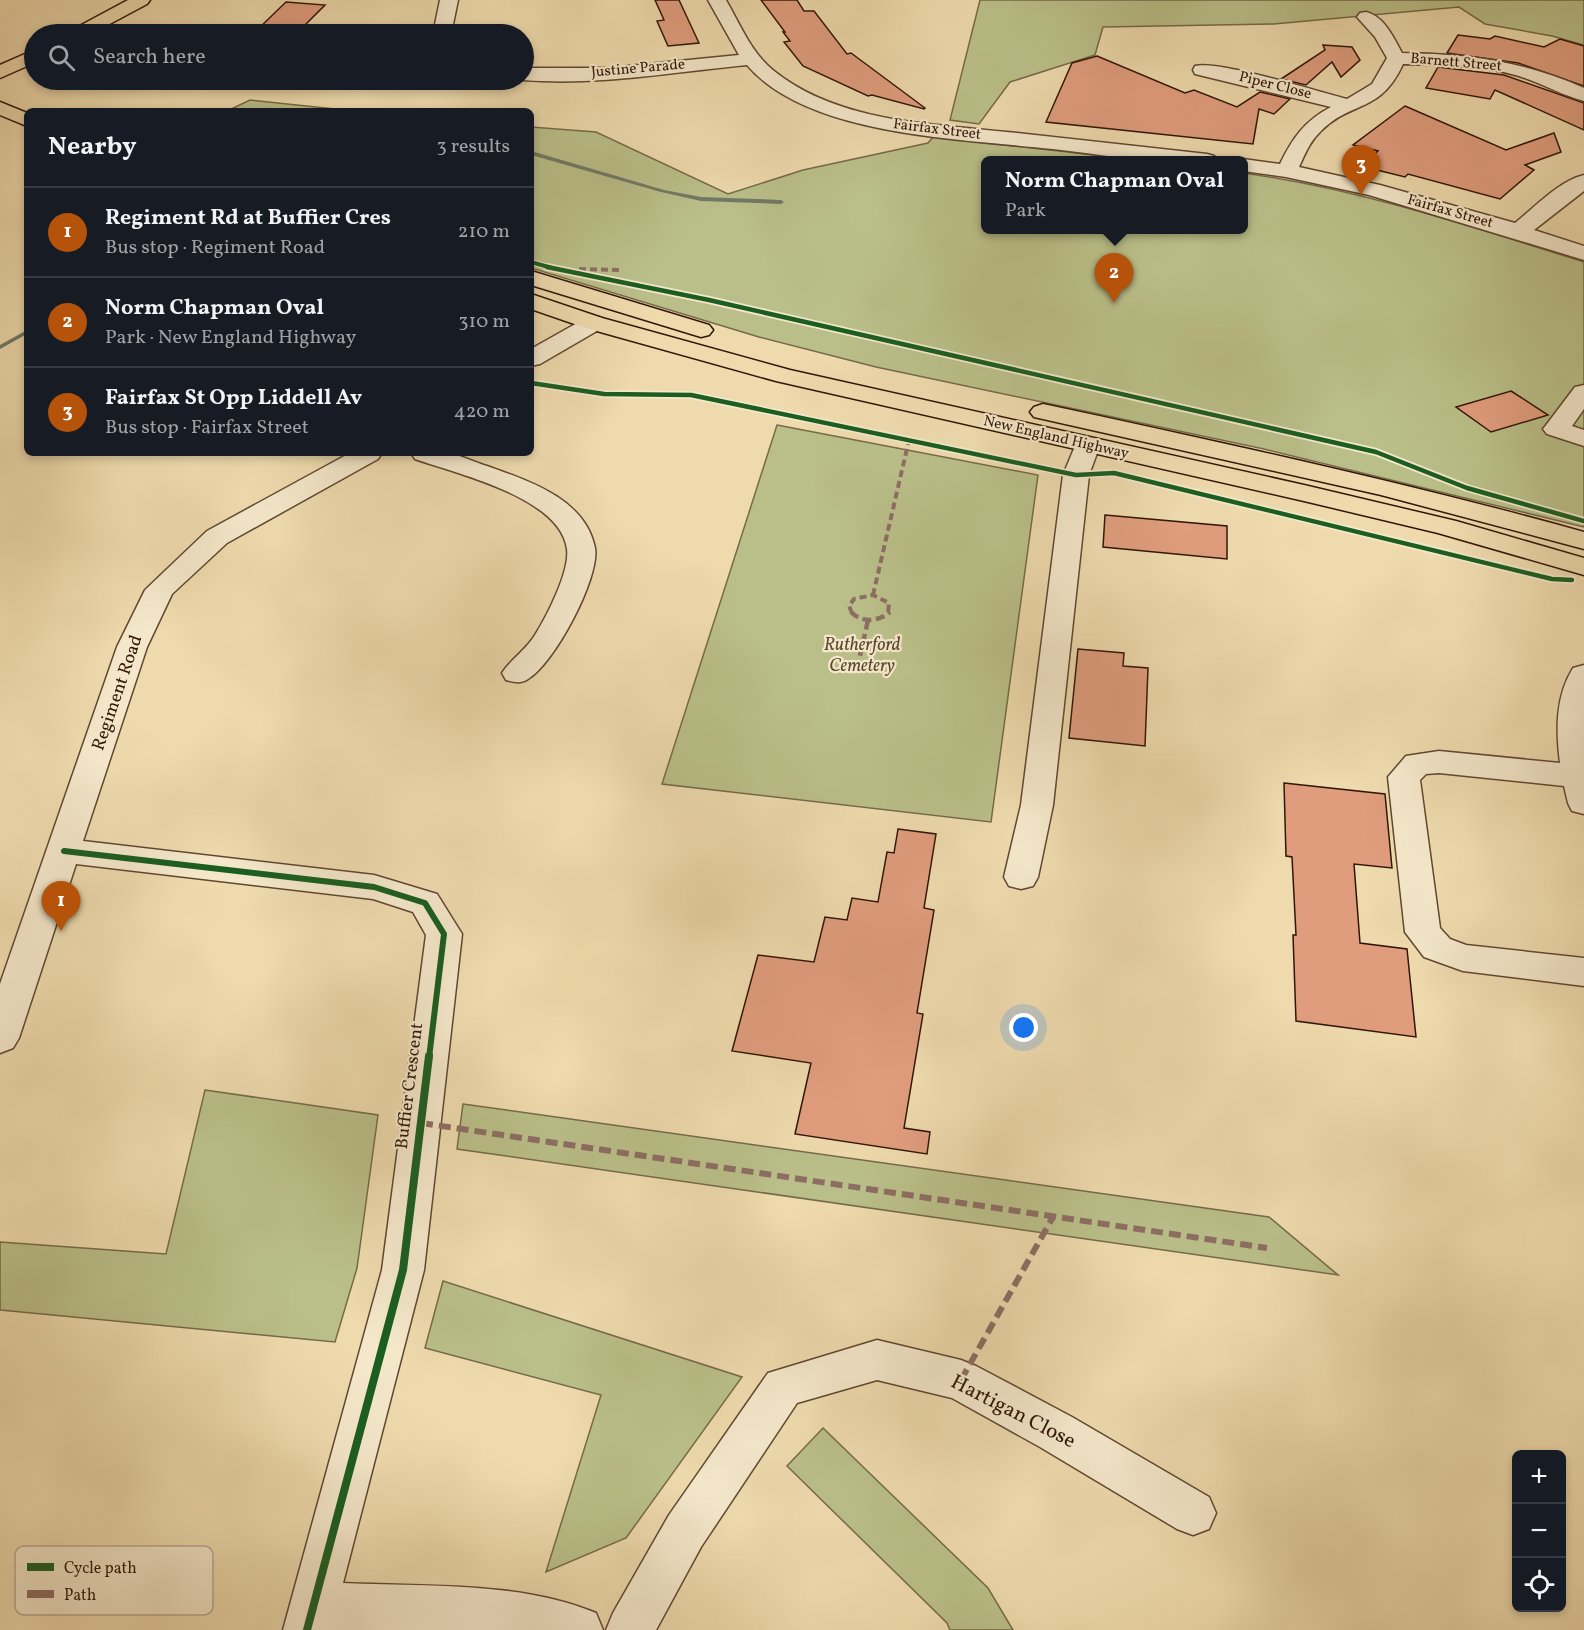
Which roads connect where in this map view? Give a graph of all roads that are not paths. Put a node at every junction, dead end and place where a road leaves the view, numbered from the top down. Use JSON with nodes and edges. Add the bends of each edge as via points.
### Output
{"nodes":[{"id":1,"x":141,"y":0,"type":"edge"},
{"id":2,"x":449,"y":0,"type":"edge"},
{"id":3,"x":717,"y":0,"type":"edge"},
{"id":4,"x":1366,"y":17,"type":"dead end"},
{"id":5,"x":97,"y":24,"type":"edge"},
{"id":6,"x":444,"y":24,"type":"edge"},
{"id":7,"x":24,"y":57,"type":"edge"},
{"id":8,"x":1396,"y":58,"type":"junction"},
{"id":9,"x":24,"y":59,"type":"edge"},
{"id":10,"x":752,"y":59,"type":"junction"},
{"id":11,"x":0,"y":63,"type":"edge"},
{"id":12,"x":1202,"y":70,"type":"dead end"},
{"id":13,"x":0,"y":72,"type":"edge"},
{"id":14,"x":534,"y":75,"type":"edge"},
{"id":15,"x":1584,"y":95,"type":"edge"},
{"id":16,"x":1347,"y":105,"type":"junction"},
{"id":17,"x":0,"y":108,"type":"edge"},
{"id":18,"x":24,"y":119,"type":"edge"},
{"id":19,"x":0,"y":126,"type":"edge"},
{"id":20,"x":24,"y":132,"type":"edge"},
{"id":21,"x":1172,"y":156,"type":"edge"},
{"id":22,"x":1248,"y":166,"type":"edge"},
{"id":23,"x":1287,"y":170,"type":"junction"},
{"id":24,"x":1584,"y":181,"type":"edge"},
{"id":25,"x":1518,"y":232,"type":"junction"},
{"id":26,"x":1584,"y":253,"type":"edge"},
{"id":27,"x":534,"y":279,"type":"edge"},
{"id":28,"x":534,"y":288,"type":"edge"},
{"id":29,"x":534,"y":302,"type":"edge"},
{"id":30,"x":594,"y":323,"type":"junction"},
{"id":31,"x":534,"y":333,"type":"edge"},
{"id":32,"x":561,"y":342,"type":"junction"},
{"id":33,"x":534,"y":357,"type":"edge"},
{"id":34,"x":1584,"y":392,"type":"edge"},
{"id":35,"x":1148,"y":435,"type":"junction"},
{"id":36,"x":1584,"y":438,"type":"edge"},
{"id":37,"x":1087,"y":445,"type":"junction"},
{"id":38,"x":364,"y":456,"type":"edge"},
{"id":39,"x":432,"y":456,"type":"edge"},
{"id":40,"x":1584,"y":541,"type":"edge"},
{"id":41,"x":1584,"y":567,"type":"edge"},
{"id":42,"x":517,"y":673,"type":"dead end"},
{"id":43,"x":1584,"y":675,"type":"edge"},
{"id":44,"x":1581,"y":789,"type":"edge"},
{"id":45,"x":64,"y":851,"type":"junction"},
{"id":46,"x":1021,"y":877,"type":"dead end"},
{"id":47,"x":1584,"y":972,"type":"edge"},
{"id":48,"x":0,"y":1038,"type":"edge"},
{"id":49,"x":1193,"y":1513,"type":"dead end"},
{"id":50,"x":311,"y":1618,"type":"edge"},
{"id":51,"x":579,"y":1630,"type":"edge"},
{"id":52,"x":630,"y":1630,"type":"edge"}],
"edges":[{"from":1,"to":5,"type":"main road"},
{"from":2,"to":6,"type":"street"},
{"from":3,"to":10,"type":"street","name":"Fairfax Street"},
{"from":4,"to":8,"type":"street","via":[[1383,34]]},
{"from":7,"to":11,"type":"main road"},
{"from":8,"to":15,"type":"street","name":"Barnett Street","via":[[1472,62],[1515,69]]},
{"from":8,"to":16,"type":"street","via":[[1383,83],[1371,95]]},
{"from":9,"to":13,"type":"main road"},
{"from":10,"to":14,"type":"street","name":"Justine Parade","via":[[590,74]]},
{"from":10,"to":21,"type":"street","name":"Fairfax Street","via":[[766,74],[805,98],[889,124]]},
{"from":12,"to":16,"type":"street","name":"Piper Close"},
{"from":16,"to":23,"type":"street","via":[[1307,133]]},
{"from":17,"to":18,"type":"main road"},
{"from":19,"to":20,"type":"main road"},
{"from":22,"to":23,"type":"street","name":"Fairfax Street"},
{"from":23,"to":25,"type":"street","name":"Fairfax Street"},
{"from":24,"to":25,"type":"street"},
{"from":25,"to":26,"type":"street","name":"Fairfax Street"},
{"from":27,"to":35,"type":"main road","name":"New England Highway","via":[[819,363]]},
{"from":28,"to":30,"type":"main road","via":[[591,306],[600,318]]},
{"from":29,"to":30,"type":"main road","name":"New England Highway"},
{"from":30,"to":32,"type":"street"},
{"from":30,"to":37,"type":"main road","name":"New England Highway","via":[[785,376]]},
{"from":31,"to":32,"type":"street"},
{"from":32,"to":33,"type":"street"},
{"from":34,"to":36,"type":"street","via":[[1556,429]]},
{"from":35,"to":37,"type":"main road"},
{"from":35,"to":40,"type":"main road","name":"New England Highway","via":[[1479,511]]},
{"from":37,"to":41,"type":"main road","name":"New England Highway","via":[[1435,524]]},
{"from":37,"to":46,"type":"street","via":[[1076,475],[1037,805]]},
{"from":38,"to":45,"type":"street","name":"Regiment Road","via":[[217,537],[159,590],[132,647]]},
{"from":39,"to":42,"type":"street","via":[[523,491],[560,511],[582,550],[574,583],[555,629],[540,653]]},
{"from":43,"to":44,"type":"street","via":[[1573,747]]},
{"from":44,"to":47,"type":"street","via":[[1439,762],[1417,764],[1404,777],[1423,932],[1437,948],[1463,958]]},
{"from":45,"to":48,"type":"street","name":"Regiment Road"},
{"from":45,"to":50,"type":"street","name":"Buffier Crescent","via":[[374,887],[425,903],[444,934],[403,1270]]},
{"from":49,"to":52,"type":"street","name":"Hartigan Close","via":[[1056,1431],[961,1380],[877,1360],[783,1387],[685,1531]]},
{"from":50,"to":51,"type":"street","via":[[501,1614]]}]}
